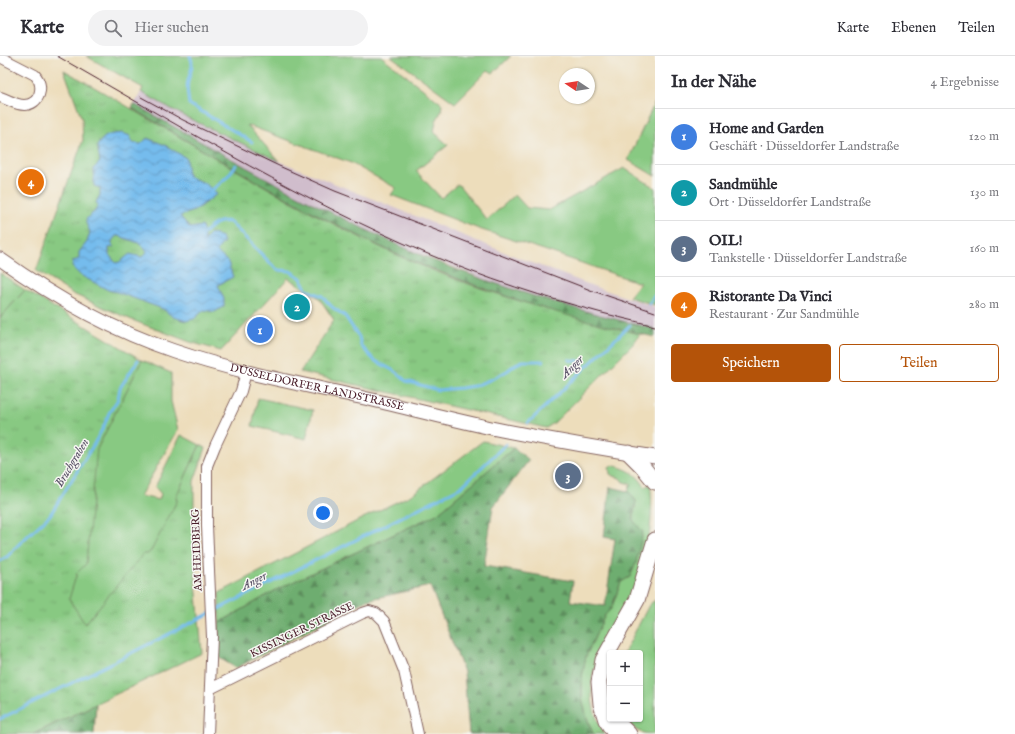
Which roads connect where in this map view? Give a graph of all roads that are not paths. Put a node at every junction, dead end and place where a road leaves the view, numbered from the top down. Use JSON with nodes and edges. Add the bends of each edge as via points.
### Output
{"nodes":[{"id":1,"x":0,"y":57,"type":"edge"},
{"id":2,"x":0,"y":97,"type":"edge"},
{"id":3,"x":0,"y":259,"type":"edge"},
{"id":4,"x":246,"y":372,"type":"junction"},
{"id":5,"x":629,"y":453,"type":"junction"},
{"id":6,"x":655,"y":458,"type":"edge"},
{"id":7,"x":655,"y":482,"type":"edge"},
{"id":8,"x":655,"y":540,"type":"edge"},
{"id":9,"x":655,"y":568,"type":"edge"},
{"id":10,"x":620,"y":650,"type":"edge"},
{"id":11,"x":210,"y":689,"type":"junction"},
{"id":12,"x":617,"y":722,"type":"edge"},
{"id":13,"x":208,"y":734,"type":"edge"},
{"id":14,"x":418,"y":734,"type":"edge"},
{"id":15,"x":615,"y":734,"type":"edge"},
{"id":16,"x":629,"y":734,"type":"edge"}],
"edges":[{"from":1,"to":2,"type":"street","via":[[35,75],[41,85],[38,98],[28,104],[17,104]]},
{"from":3,"to":4,"type":"main road","name":"DÜSSELDORFER LANDSTRASSE","via":[[45,289],[143,339],[191,357]]},
{"from":4,"to":5,"type":"main road","name":"DÜSSELDORFER LANDSTRASSE","via":[[500,429]]},
{"from":4,"to":11,"type":"street","name":"AM HEIDBERG","via":[[241,391],[207,466],[212,623]]},
{"from":5,"to":6,"type":"main road","name":"DÜSSELDORFER LANDSTRASSE"},
{"from":5,"to":7,"type":"highway"},
{"from":8,"to":15,"type":"highway","via":[[637,600],[603,660],[599,682],[601,704],[606,720]]},
{"from":9,"to":10,"type":"highway","via":[[643,605]]},
{"from":11,"to":13,"type":"street","name":"AM HEIDBERG"},
{"from":11,"to":14,"type":"street","name":"KISSINGER STRASSE","via":[[369,611],[376,613],[384,621],[404,671]]},
{"from":12,"to":16,"type":"highway"}]}
